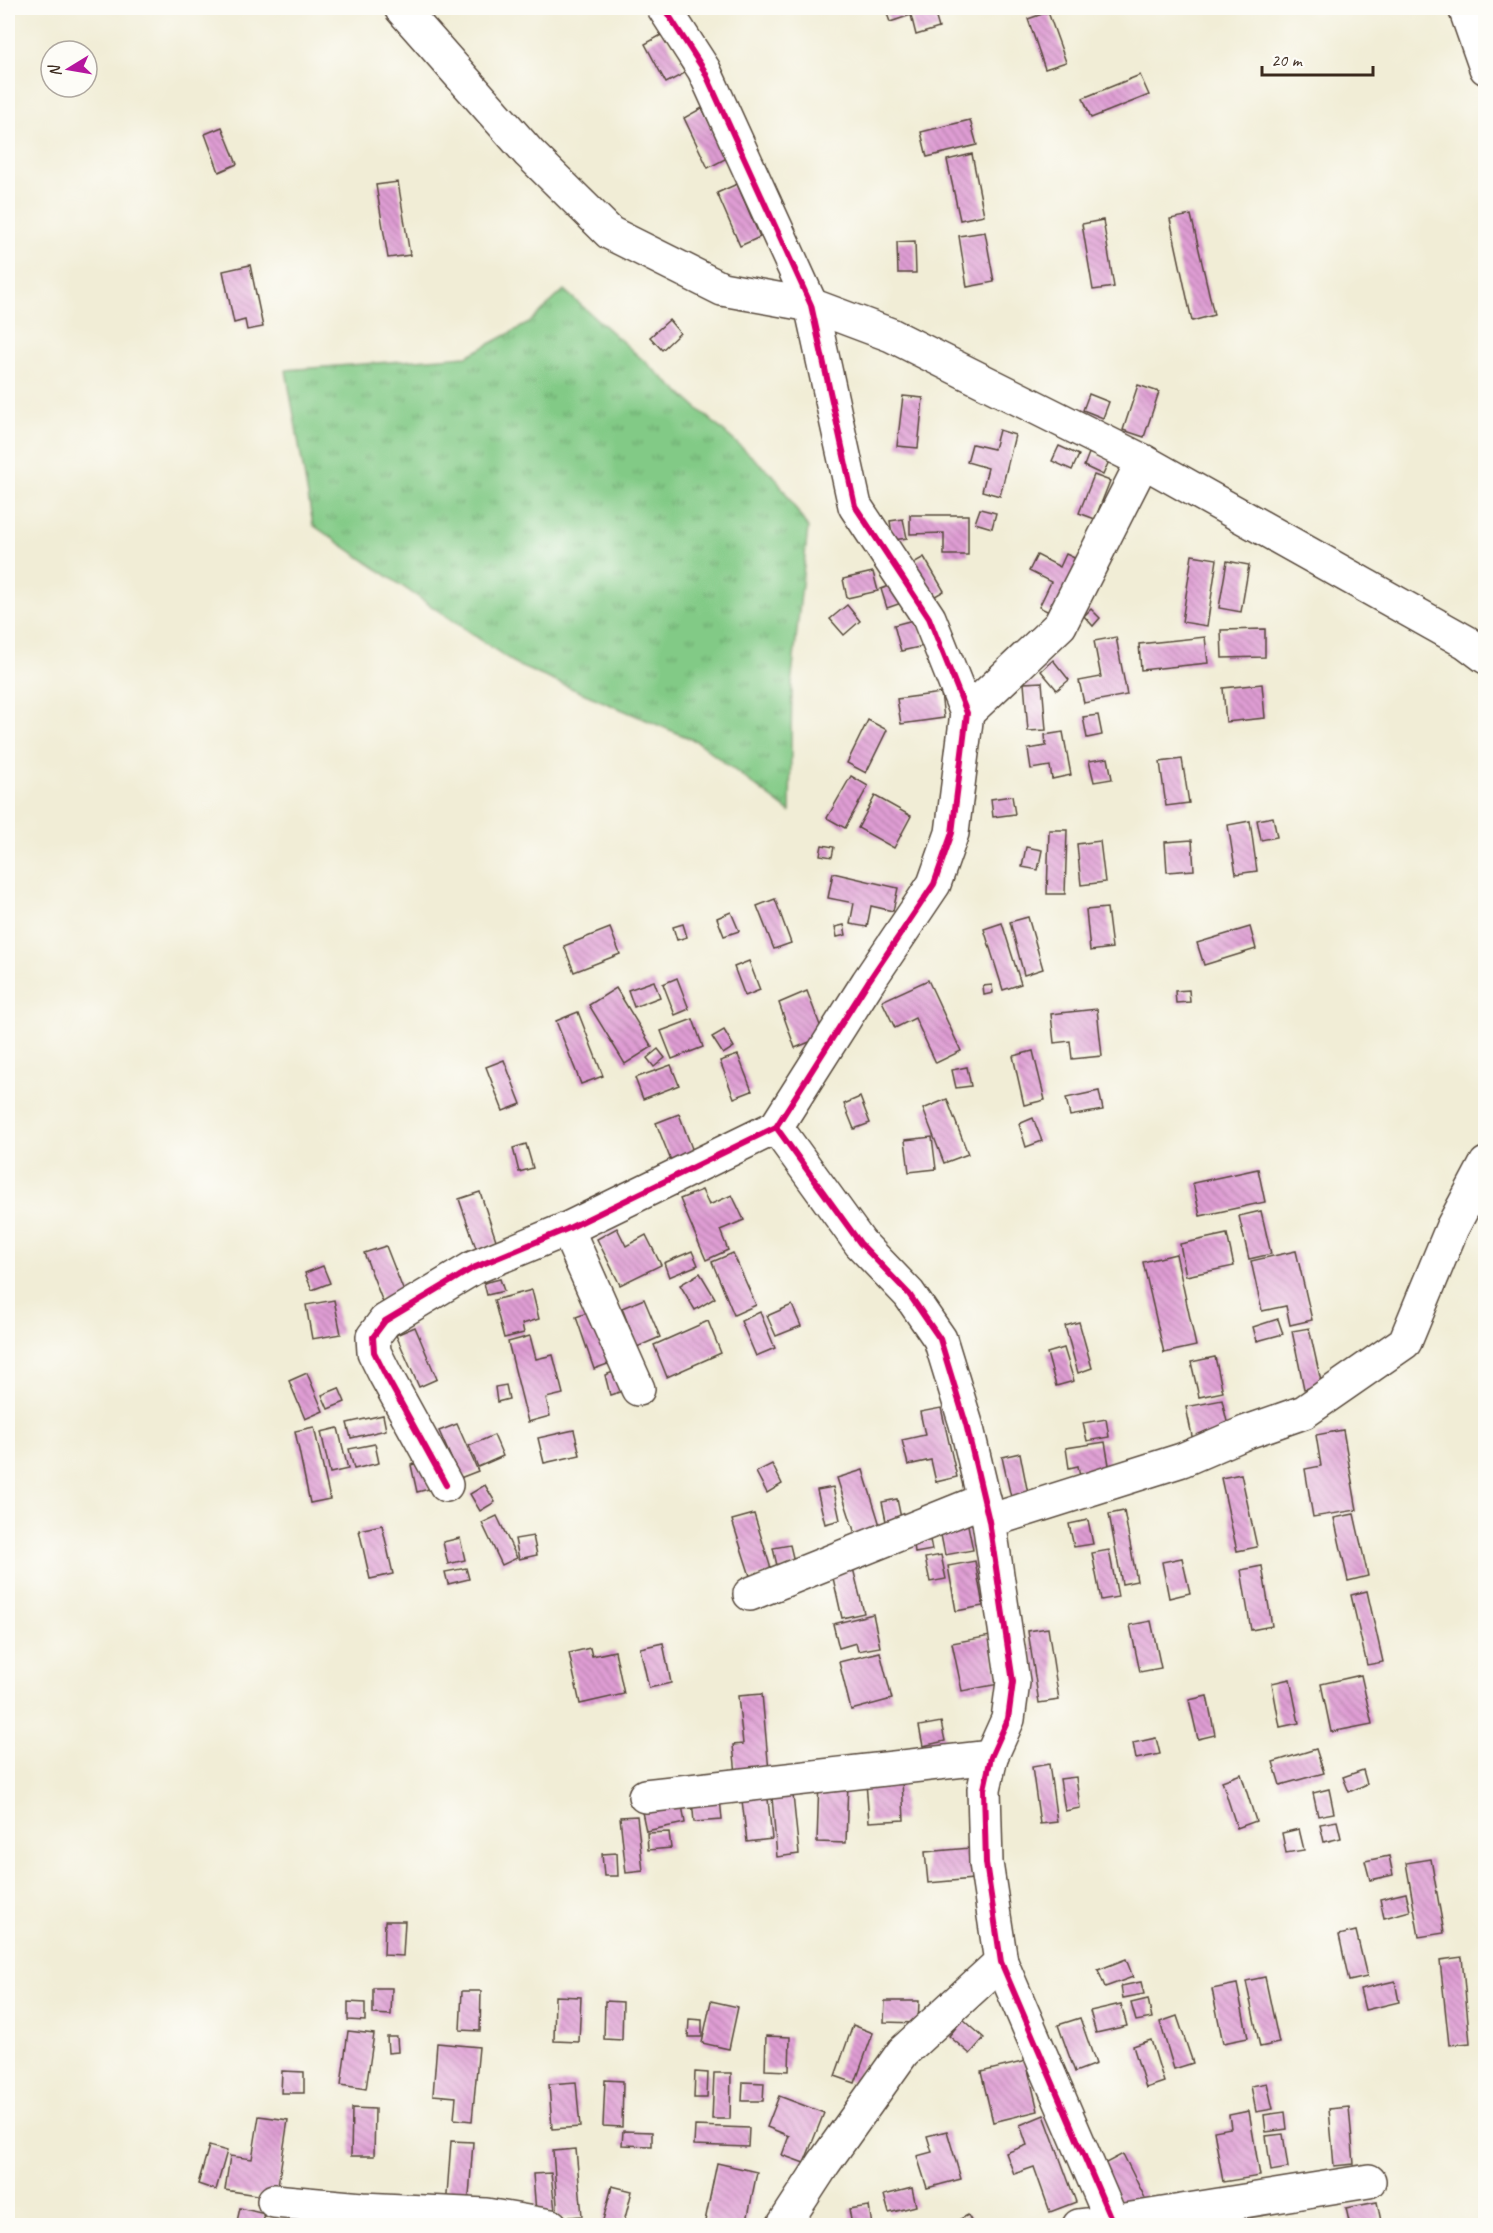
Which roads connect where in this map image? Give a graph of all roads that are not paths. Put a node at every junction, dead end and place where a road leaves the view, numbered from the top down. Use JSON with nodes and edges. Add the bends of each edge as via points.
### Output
{"nodes":[{"id":1,"x":401,"y":8,"type":"edge"},
{"id":2,"x":664,"y":8,"type":"edge"},
{"id":3,"x":1465,"y":8,"type":"edge"},
{"id":4,"x":1485,"y":68,"type":"edge"},
{"id":5,"x":811,"y":305,"type":"junction"},
{"id":6,"x":1143,"y":461,"type":"junction"},
{"id":7,"x":1485,"y":657,"type":"edge"},
{"id":8,"x":967,"y":713,"type":"junction"},
{"id":9,"x":776,"y":1127,"type":"junction"},
{"id":10,"x":1485,"y":1164,"type":"edge"},
{"id":11,"x":567,"y":1229,"type":"junction"},
{"id":12,"x":638,"y":1389,"type":"dead end"},
{"id":13,"x":446,"y":1485,"type":"dead end"},
{"id":14,"x":987,"y":1510,"type":"junction"},
{"id":15,"x":750,"y":1594,"type":"dead end"},
{"id":16,"x":991,"y":1757,"type":"junction"},
{"id":17,"x":645,"y":1796,"type":"dead end"},
{"id":18,"x":1001,"y":1962,"type":"junction"},
{"id":19,"x":1369,"y":2181,"type":"dead end"},
{"id":20,"x":274,"y":2201,"type":"dead end"},
{"id":21,"x":362,"y":2217,"type":"edge"},
{"id":22,"x":1114,"y":2224,"type":"edge"},
{"id":23,"x":551,"y":2226,"type":"edge"},
{"id":24,"x":783,"y":2226,"type":"edge"},
{"id":25,"x":1079,"y":2226,"type":"edge"}],
"edges":[{"from":1,"to":5,"type":"street","via":[[529,153],[610,233],[722,288]]},
{"from":2,"to":5,"type":"street","via":[[704,70]]},
{"from":3,"to":4,"type":"street"},
{"from":5,"to":6,"type":"street","via":[[891,335]]},
{"from":5,"to":8,"type":"street","via":[[855,506],[929,618]]},
{"from":6,"to":7,"type":"street","via":[[1466,642]]},
{"from":6,"to":8,"type":"street","via":[[1060,625]]},
{"from":8,"to":9,"type":"street","via":[[952,833],[934,884]]},
{"from":9,"to":11,"type":"street"},
{"from":9,"to":14,"type":"street","via":[[860,1243],[909,1294],[940,1339]]},
{"from":10,"to":14,"type":"street","via":[[1452,1228],[1405,1342],[1304,1412],[1182,1460]]},
{"from":11,"to":12,"type":"street"},
{"from":11,"to":13,"type":"street","via":[[473,1268],[385,1321],[373,1337],[374,1352]]},
{"from":14,"to":15,"type":"street"},
{"from":14,"to":16,"type":"street","via":[[1013,1682],[1008,1719]]},
{"from":16,"to":17,"type":"street"},
{"from":16,"to":18,"type":"street","via":[[984,1789],[986,1863]]},
{"from":18,"to":22,"type":"street"},
{"from":18,"to":24,"type":"street","via":[[903,2052]]},
{"from":19,"to":22,"type":"street"},
{"from":20,"to":21,"type":"street"},
{"from":21,"to":23,"type":"street","via":[[486,2215]]},
{"from":22,"to":25,"type":"street"}]}
